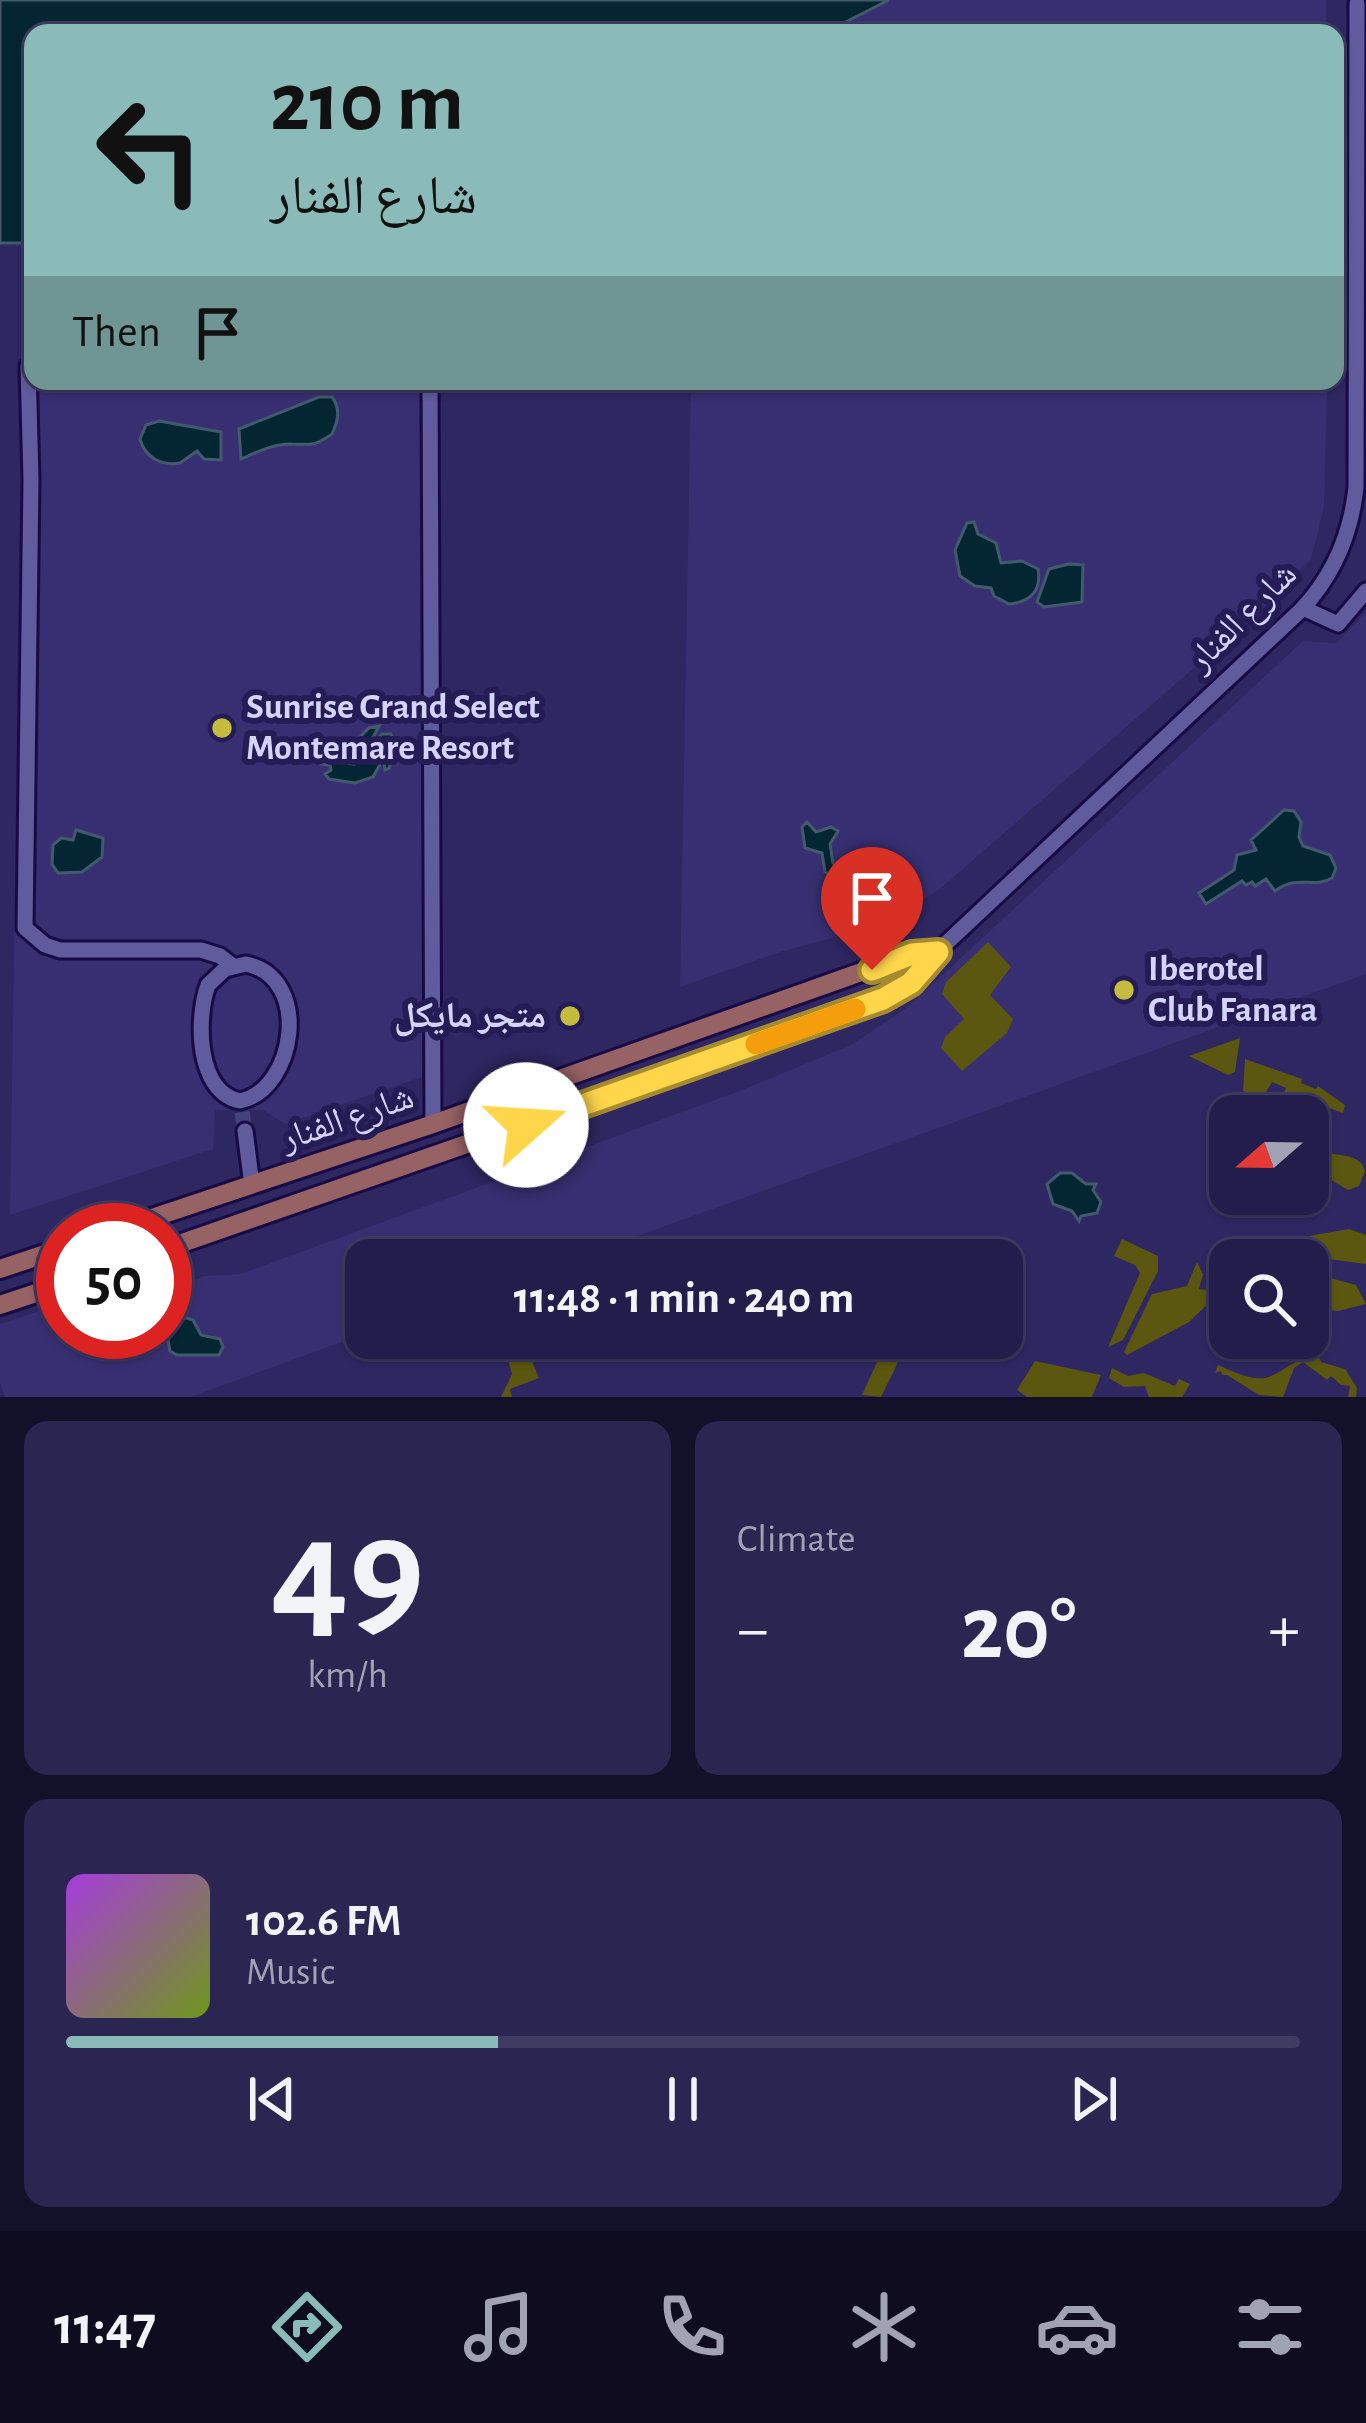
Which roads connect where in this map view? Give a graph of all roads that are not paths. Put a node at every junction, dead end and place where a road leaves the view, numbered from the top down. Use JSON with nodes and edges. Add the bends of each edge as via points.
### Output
{"nodes":[{"id":1,"x":1357,"y":4,"type":"dead end"},
{"id":2,"x":29,"y":390,"type":"edge"},
{"id":3,"x":430,"y":390,"type":"edge"},
{"id":4,"x":1366,"y":591,"type":"edge"},
{"id":5,"x":1303,"y":608,"type":"junction"},
{"id":6,"x":938,"y":952,"type":"junction"},
{"id":7,"x":232,"y":966,"type":"junction"},
{"id":8,"x":433,"y":1124,"type":"junction"},
{"id":9,"x":244,"y":1131,"type":"tunnel mouth"},
{"id":10,"x":252,"y":1185,"type":"junction"},
{"id":11,"x":192,"y":1205,"type":"edge"},
{"id":12,"x":192,"y":1240,"type":"edge"},
{"id":13,"x":36,"y":1257,"type":"edge"},
{"id":14,"x":0,"y":1269,"type":"edge"},
{"id":15,"x":36,"y":1293,"type":"edge"},
{"id":16,"x":0,"y":1305,"type":"edge"}],
"edges":[{"from":1,"to":5,"type":"street","name":"شارع الفنار","via":[[1354,504],[1340,554]]},
{"from":2,"to":7,"type":"street","via":[[25,928],[60,950],[208,951]]},
{"from":3,"to":8,"type":"street"},
{"from":4,"to":5,"type":"street","via":[[1338,624]]},
{"from":5,"to":6,"type":"street","name":"شارع الفنار"},
{"from":6,"to":8,"type":"main road","name":"شارع الفنار","via":[[912,954]]},
{"from":6,"to":12,"type":"main road","name":"شارع الفنار","via":[[911,983],[883,999]]},
{"from":7,"to":7,"type":"street","via":[[205,992],[203,1044],[216,1087],[241,1106],[276,1069],[289,1006],[271,974]]},
{"from":8,"to":10,"type":"main road","name":"شارع الفنار"},
{"from":9,"to":10,"type":"street"},
{"from":10,"to":11,"type":"main road","name":"شارع الفنار"},
{"from":13,"to":14,"type":"main road"},
{"from":15,"to":16,"type":"main road"}]}
